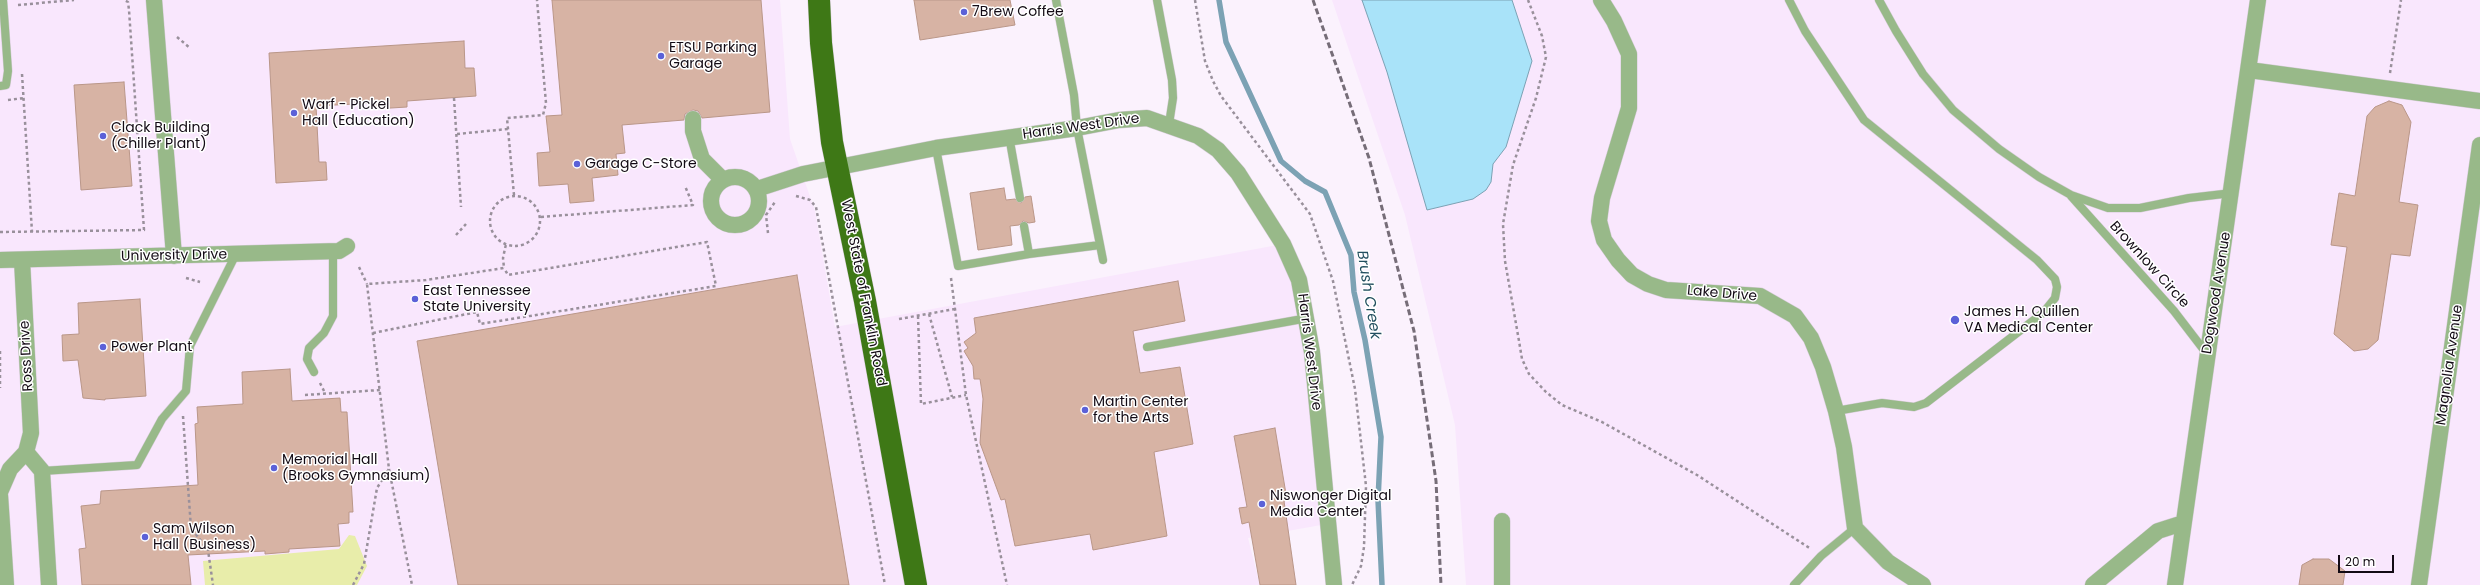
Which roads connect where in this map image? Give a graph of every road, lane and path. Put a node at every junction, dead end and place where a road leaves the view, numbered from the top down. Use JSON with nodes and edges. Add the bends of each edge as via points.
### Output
{"nodes":[{"id":1,"x":3,"y":0,"type":"edge"},
{"id":2,"x":74,"y":0,"type":"edge"},
{"id":3,"x":124,"y":0,"type":"edge"},
{"id":4,"x":154,"y":0,"type":"edge"},
{"id":5,"x":538,"y":0,"type":"edge"},
{"id":6,"x":818,"y":0,"type":"edge"},
{"id":7,"x":1056,"y":0,"type":"edge"},
{"id":8,"x":1157,"y":0,"type":"edge"},
{"id":9,"x":1528,"y":0,"type":"edge"},
{"id":10,"x":1600,"y":0,"type":"edge"},
{"id":11,"x":1789,"y":0,"type":"edge"},
{"id":12,"x":1880,"y":0,"type":"edge"},
{"id":13,"x":2258,"y":0,"type":"edge"},
{"id":14,"x":2401,"y":0,"type":"edge"},
{"id":15,"x":18,"y":13,"type":"dead end"},
{"id":16,"x":177,"y":37,"type":"dead end"},
{"id":17,"x":190,"y":48,"type":"dead end"},
{"id":18,"x":22,"y":67,"type":"dead end"},
{"id":19,"x":2249,"y":70,"type":"junction"},
{"id":20,"x":0,"y":86,"type":"edge"},
{"id":21,"x":2388,"y":88,"type":"junction"},
{"id":22,"x":24,"y":98,"type":"junction"},
{"id":23,"x":454,"y":98,"type":"dead end"},
{"id":24,"x":0,"y":100,"type":"edge"},
{"id":25,"x":2480,"y":101,"type":"edge"},
{"id":26,"x":693,"y":119,"type":"dead end"},
{"id":27,"x":1169,"y":124,"type":"junction"},
{"id":28,"x":1077,"y":128,"type":"junction"},
{"id":29,"x":508,"y":129,"type":"junction"},
{"id":30,"x":457,"y":134,"type":"junction"},
{"id":31,"x":1009,"y":136,"type":"junction"},
{"id":32,"x":2480,"y":145,"type":"edge"},
{"id":33,"x":936,"y":148,"type":"junction"},
{"id":34,"x":838,"y":168,"type":"junction"},
{"id":35,"x":723,"y":180,"type":"junction"},
{"id":36,"x":685,"y":186,"type":"dead end"},
{"id":37,"x":757,"y":189,"type":"junction"},
{"id":38,"x":2232,"y":193,"type":"junction"},
{"id":39,"x":514,"y":195,"type":"junction"},
{"id":40,"x":2070,"y":195,"type":"junction"},
{"id":41,"x":790,"y":196,"type":"dead end"},
{"id":42,"x":1020,"y":198,"type":"dead end"},
{"id":43,"x":779,"y":199,"type":"dead end"},
{"id":44,"x":461,"y":207,"type":"dead end"},
{"id":45,"x":541,"y":217,"type":"junction"},
{"id":46,"x":466,"y":224,"type":"dead end"},
{"id":47,"x":1024,"y":226,"type":"dead end"},
{"id":48,"x":0,"y":232,"type":"edge"},
{"id":49,"x":32,"y":232,"type":"junction"},
{"id":50,"x":768,"y":233,"type":"dead end"},
{"id":51,"x":456,"y":235,"type":"dead end"},
{"id":52,"x":506,"y":244,"type":"junction"},
{"id":53,"x":1100,"y":245,"type":"junction"},
{"id":54,"x":340,"y":249,"type":"joint"},
{"id":55,"x":236,"y":254,"type":"junction"},
{"id":56,"x":1029,"y":254,"type":"junction"},
{"id":57,"x":174,"y":256,"type":"junction"},
{"id":58,"x":0,"y":260,"type":"edge"},
{"id":59,"x":22,"y":260,"type":"junction"},
{"id":60,"x":1103,"y":260,"type":"dead end"},
{"id":61,"x":359,"y":267,"type":"dead end"},
{"id":62,"x":504,"y":268,"type":"junction"},
{"id":63,"x":186,"y":278,"type":"dead end"},
{"id":64,"x":951,"y":278,"type":"dead end"},
{"id":65,"x":200,"y":282,"type":"dead end"},
{"id":66,"x":367,"y":284,"type":"junction"},
{"id":67,"x":955,"y":309,"type":"junction"},
{"id":68,"x":929,"y":314,"type":"junction"},
{"id":69,"x":918,"y":316,"type":"junction"},
{"id":70,"x":1308,"y":318,"type":"junction"},
{"id":71,"x":899,"y":320,"type":"dead end"},
{"id":72,"x":373,"y":332,"type":"junction"},
{"id":73,"x":1147,"y":347,"type":"dead end"},
{"id":74,"x":0,"y":351,"type":"edge"},
{"id":75,"x":2207,"y":354,"type":"junction"},
{"id":76,"x":314,"y":372,"type":"dead end"},
{"id":77,"x":0,"y":388,"type":"edge"},
{"id":78,"x":380,"y":390,"type":"junction"},
{"id":79,"x":305,"y":395,"type":"dead end"},
{"id":80,"x":966,"y":395,"type":"junction"},
{"id":81,"x":952,"y":397,"type":"junction"},
{"id":82,"x":172,"y":408,"type":"junction"},
{"id":83,"x":1836,"y":411,"type":"junction"},
{"id":84,"x":26,"y":452,"type":"junction"},
{"id":85,"x":389,"y":469,"type":"junction"},
{"id":86,"x":42,"y":471,"type":"junction"},
{"id":87,"x":0,"y":492,"type":"edge"},
{"id":88,"x":0,"y":495,"type":"edge"},
{"id":89,"x":1502,"y":521,"type":"dead end"},
{"id":90,"x":2183,"y":523,"type":"junction"},
{"id":91,"x":1855,"y":528,"type":"junction"},
{"id":92,"x":1821,"y":556,"type":"junction"},
{"id":93,"x":6,"y":585,"type":"edge"},
{"id":94,"x":49,"y":585,"type":"edge"},
{"id":95,"x":213,"y":585,"type":"edge"},
{"id":96,"x":353,"y":585,"type":"edge"},
{"id":97,"x":412,"y":585,"type":"edge"},
{"id":98,"x":885,"y":585,"type":"edge"},
{"id":99,"x":916,"y":585,"type":"edge"},
{"id":100,"x":1007,"y":585,"type":"edge"},
{"id":101,"x":1334,"y":585,"type":"edge"},
{"id":102,"x":1502,"y":585,"type":"edge"},
{"id":103,"x":1794,"y":585,"type":"edge"},
{"id":104,"x":1923,"y":585,"type":"edge"},
{"id":105,"x":2093,"y":585,"type":"edge"},
{"id":106,"x":2174,"y":585,"type":"edge"},
{"id":107,"x":2420,"y":585,"type":"edge"}],
"edges":[{"from":1,"to":20,"type":"lane","via":[[8,72],[6,85]]},
{"from":2,"to":15,"type":"path","via":[[18,5]]},
{"from":3,"to":49,"type":"path","via":[[128,2],[129,10],[144,230]]},
{"from":4,"to":57,"type":"street"},
{"from":5,"to":29,"type":"path","via":[[546,102],[543,115],[507,118]]},
{"from":6,"to":34,"type":"highway","name":"West State of Franklin Road","via":[[832,142]]},
{"from":7,"to":28,"type":"lane","via":[[1074,96]]},
{"from":8,"to":27,"type":"lane","via":[[1174,98]]},
{"from":9,"to":92,"type":"path","via":[[1542,36],[1546,57],[1536,98],[1513,165],[1503,224],[1505,261],[1522,359],[1529,374],[1562,404],[1602,422],[1697,475]]},
{"from":10,"to":83,"type":"street","name":"Lake Drive","via":[[1614,21],[1629,54],[1629,108],[1602,198],[1599,221],[1604,240],[1632,275],[1648,284],[1666,290],[1760,296],[1795,316],[1811,338]]},
{"from":11,"to":83,"type":"lane","via":[[1805,32],[1864,120],[2037,260],[2055,278],[2057,287],[2055,298],[2043,313],[1926,403],[1914,407],[1882,403]]},
{"from":12,"to":40,"type":"lane","name":"Brownlow Circle","via":[[1923,74],[1953,110],[1999,149]]},
{"from":13,"to":19,"type":"street","name":"Dogwood Avenue"},
{"from":14,"to":21,"type":"path"},
{"from":16,"to":17,"type":"path"},
{"from":18,"to":22,"type":"path"},
{"from":19,"to":21,"type":"street"},
{"from":19,"to":38,"type":"street","name":"Dogwood Avenue"},
{"from":21,"to":25,"type":"street"},
{"from":22,"to":24,"type":"path"},
{"from":22,"to":49,"type":"path"},
{"from":23,"to":30,"type":"path"},
{"from":26,"to":35,"type":"street","via":[[693,131],[702,159]]},
{"from":27,"to":28,"type":"street","name":"Harris West Drive","via":[[1140,118]]},
{"from":27,"to":70,"type":"street","name":"Harris West Drive","via":[[1198,136],[1218,150],[1238,173],[1283,244],[1299,280]]},
{"from":28,"to":31,"type":"street","name":"Harris West Drive"},
{"from":28,"to":53,"type":"lane"},
{"from":29,"to":30,"type":"path"},
{"from":29,"to":39,"type":"path"},
{"from":30,"to":44,"type":"path"},
{"from":31,"to":33,"type":"street","name":"Harris West Drive"},
{"from":31,"to":42,"type":"lane"},
{"from":32,"to":107,"type":"street","name":"Magnolia Avenue"},
{"from":33,"to":34,"type":"street","name":"Harris West Drive"},
{"from":33,"to":56,"type":"lane","via":[[958,266]]},
{"from":34,"to":37,"type":"street","name":"Harris West Drive","via":[[803,174]]},
{"from":34,"to":99,"type":"highway","name":"West State of Franklin Road"},
{"from":35,"to":37,"type":"street","via":[[738,176],[752,183]]},
{"from":35,"to":37,"type":"street","via":[[713,192],[712,204],[716,215],[729,225],[745,223],[757,212],[760,204]]},
{"from":36,"to":45,"type":"path","via":[[693,205]]},
{"from":38,"to":40,"type":"lane","name":"Brownlow Circle","via":[[2140,208],[2108,208]]},
{"from":38,"to":75,"type":"street","name":"Dogwood Avenue"},
{"from":39,"to":45,"type":"path","via":[[530,200]]},
{"from":39,"to":52,"type":"path","via":[[499,201],[491,214],[492,231]]},
{"from":40,"to":75,"type":"lane","name":"Brownlow Circle","via":[[2174,311]]},
{"from":41,"to":98,"type":"path","via":[[810,200],[816,207]]},
{"from":43,"to":50,"type":"path","via":[[766,215]]},
{"from":45,"to":52,"type":"path","via":[[539,229],[528,242],[520,246]]},
{"from":46,"to":51,"type":"path"},
{"from":47,"to":56,"type":"lane"},
{"from":48,"to":49,"type":"path"},
{"from":52,"to":62,"type":"path"},
{"from":53,"to":56,"type":"lane"},
{"from":53,"to":60,"type":"lane"},
{"from":54,"to":55,"type":"street","name":"University Drive"},
{"from":54,"to":76,"type":"lane","via":[[333,316],[324,333],[309,348],[307,360]]},
{"from":55,"to":57,"type":"street","name":"University Drive"},
{"from":55,"to":82,"type":"lane","via":[[190,346],[186,391]]},
{"from":57,"to":59,"type":"street","name":"University Drive"},
{"from":58,"to":59,"type":"street","name":"University Drive"},
{"from":59,"to":84,"type":"street","name":"Ross Drive","via":[[31,433]]},
{"from":61,"to":66,"type":"path"},
{"from":62,"to":66,"type":"path","via":[[426,280]]},
{"from":62,"to":72,"type":"path","via":[[508,276],[707,242],[716,286],[480,324],[477,312]]},
{"from":63,"to":65,"type":"path"},
{"from":64,"to":67,"type":"path"},
{"from":66,"to":72,"type":"path"},
{"from":67,"to":68,"type":"path"},
{"from":67,"to":80,"type":"path"},
{"from":68,"to":69,"type":"path"},
{"from":68,"to":81,"type":"path"},
{"from":69,"to":71,"type":"path"},
{"from":69,"to":81,"type":"path","via":[[921,404]]},
{"from":70,"to":73,"type":"lane"},
{"from":70,"to":101,"type":"street","name":"Harris West Drive"},
{"from":72,"to":78,"type":"path"},
{"from":74,"to":77,"type":"path"},
{"from":75,"to":90,"type":"street","name":"Dogwood Avenue"},
{"from":78,"to":79,"type":"path"},
{"from":78,"to":85,"type":"path"},
{"from":80,"to":81,"type":"path"},
{"from":80,"to":100,"type":"path"},
{"from":82,"to":86,"type":"lane","via":[[148,442],[137,465]]},
{"from":82,"to":95,"type":"path","via":[[183,413],[191,528],[208,550]]},
{"from":83,"to":91,"type":"street","name":"Lake Drive","via":[[1849,478]]},
{"from":84,"to":86,"type":"street"},
{"from":84,"to":87,"type":"street","name":"Ross Drive","via":[[10,469]]},
{"from":85,"to":96,"type":"path","via":[[377,488],[364,564]]},
{"from":85,"to":97,"type":"path"},
{"from":86,"to":94,"type":"street"},
{"from":88,"to":93,"type":"street"},
{"from":89,"to":102,"type":"street"},
{"from":90,"to":105,"type":"street","via":[[2158,531]]},
{"from":90,"to":106,"type":"street","name":"Dogwood Avenue"},
{"from":91,"to":92,"type":"lane"},
{"from":91,"to":104,"type":"street","via":[[1888,562]]},
{"from":92,"to":103,"type":"lane"}]}
